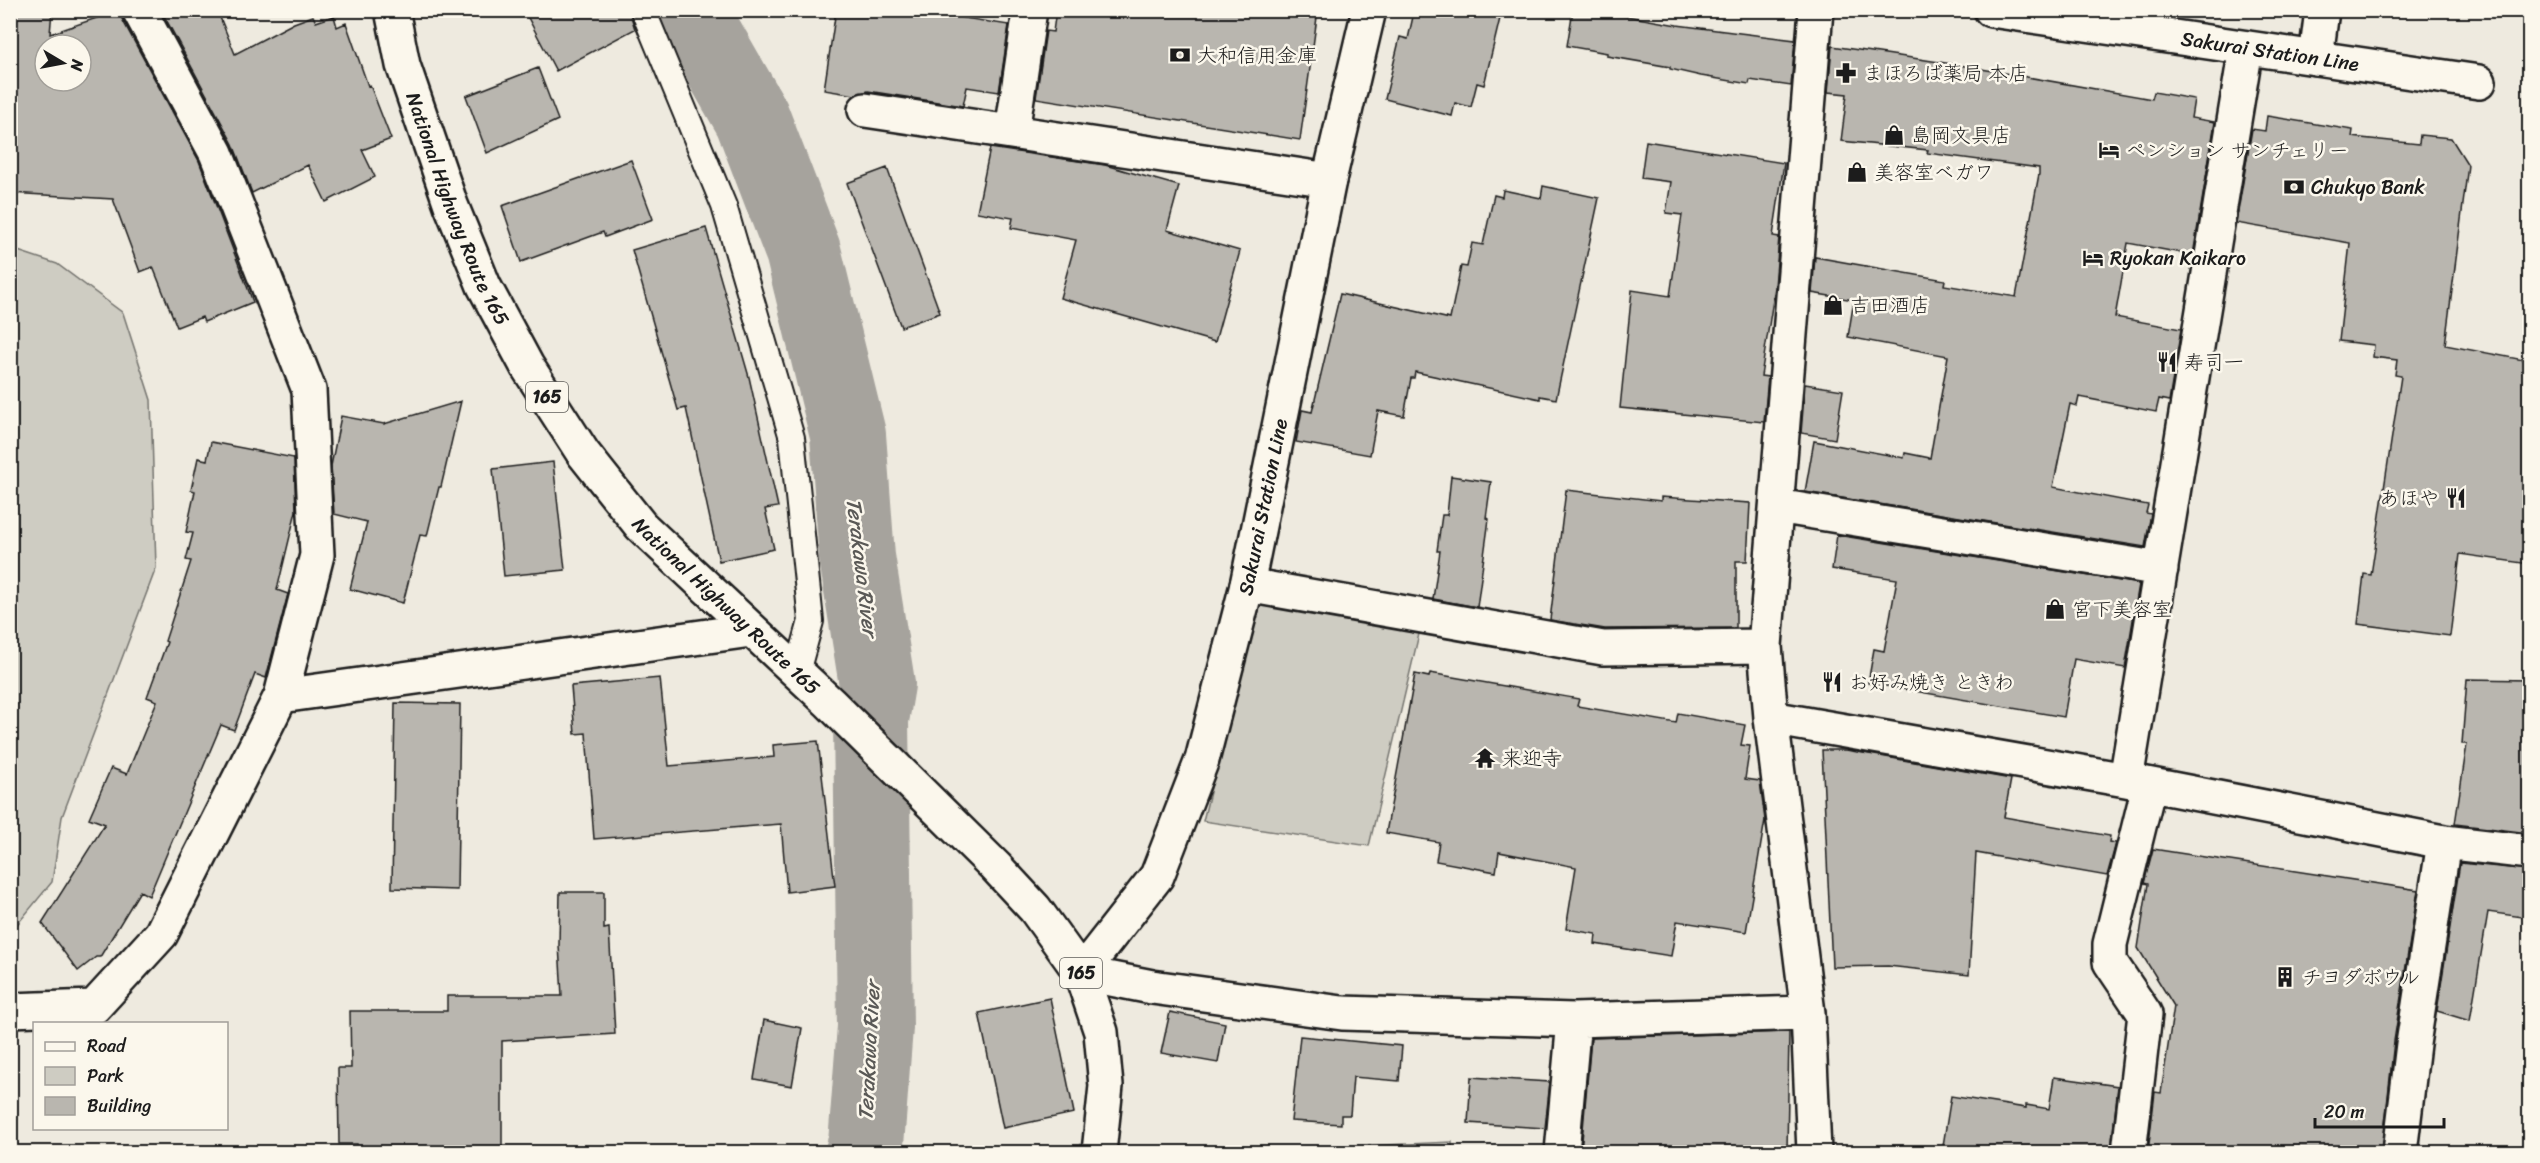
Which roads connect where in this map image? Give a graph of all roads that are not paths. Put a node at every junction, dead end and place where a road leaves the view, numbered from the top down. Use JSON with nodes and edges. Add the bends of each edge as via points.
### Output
{"nodes":[{"id":1,"x":139,"y":10,"type":"edge"},
{"id":2,"x":392,"y":10,"type":"edge"},
{"id":3,"x":643,"y":10,"type":"edge"},
{"id":4,"x":1030,"y":10,"type":"edge"},
{"id":5,"x":1368,"y":10,"type":"edge"},
{"id":6,"x":1816,"y":10,"type":"edge"},
{"id":7,"x":1991,"y":10,"type":"edge"},
{"id":8,"x":2322,"y":10,"type":"edge"},
{"id":9,"x":2246,"y":48,"type":"junction"},
{"id":10,"x":2316,"y":58,"type":"junction"},
{"id":11,"x":2479,"y":82,"type":"dead end"},
{"id":12,"x":865,"y":110,"type":"dead end"},
{"id":13,"x":1012,"y":132,"type":"junction"},
{"id":14,"x":1329,"y":180,"type":"junction"},
{"id":15,"x":1777,"y":506,"type":"junction"},
{"id":16,"x":2161,"y":568,"type":"junction"},
{"id":17,"x":1247,"y":585,"type":"junction"},
{"id":18,"x":751,"y":630,"type":"junction"},
{"id":19,"x":1765,"y":646,"type":"junction"},
{"id":20,"x":797,"y":672,"type":"junction"},
{"id":21,"x":281,"y":696,"type":"junction"},
{"id":22,"x":1771,"y":718,"type":"junction"},
{"id":23,"x":2138,"y":783,"type":"junction"},
{"id":24,"x":2444,"y":842,"type":"junction"},
{"id":25,"x":2529,"y":852,"type":"edge"},
{"id":26,"x":1081,"y":973,"type":"junction"},
{"id":27,"x":10,"y":1010,"type":"edge"},
{"id":28,"x":1808,"y":1013,"type":"junction"},
{"id":29,"x":1574,"y":1020,"type":"junction"},
{"id":30,"x":1099,"y":1152,"type":"edge"},
{"id":31,"x":1563,"y":1152,"type":"edge"},
{"id":32,"x":1814,"y":1152,"type":"edge"},
{"id":33,"x":2129,"y":1152,"type":"edge"},
{"id":34,"x":2400,"y":1152,"type":"edge"}],
"edges":[{"from":1,"to":21,"type":"main road","via":[[216,153],[309,390],[316,555]]},
{"from":2,"to":18,"type":"main road","name":"National Highway Route 165","number":"165","via":[[403,65],[451,205],[484,286],[527,366],[583,453],[641,526]]},
{"from":3,"to":20,"type":"lane","via":[[724,206],[792,438],[811,621]]},
{"from":4,"to":13,"type":"main road"},
{"from":5,"to":14,"type":"main road","name":"Sakurai Station Line"},
{"from":6,"to":15,"type":"main road"},
{"from":7,"to":9,"type":"main road","name":"Sakurai Station Line"},
{"from":8,"to":10,"type":"main road"},
{"from":9,"to":10,"type":"main road","name":"Sakurai Station Line"},
{"from":9,"to":16,"type":"main road"},
{"from":10,"to":11,"type":"main road","name":"Sakurai Station Line"},
{"from":12,"to":13,"type":"main road"},
{"from":13,"to":14,"type":"main road"},
{"from":14,"to":17,"type":"main road","name":"Sakurai Station Line"},
{"from":15,"to":16,"type":"main road"},
{"from":15,"to":19,"type":"main road"},
{"from":16,"to":23,"type":"main road"},
{"from":17,"to":19,"type":"main road","via":[[1603,648]]},
{"from":17,"to":26,"type":"main road","name":"Sakurai Station Line","via":[[1202,760],[1157,876]]},
{"from":18,"to":20,"type":"main road","name":"National Highway Route 165","number":"165"},
{"from":18,"to":21,"type":"main road"},
{"from":19,"to":22,"type":"main road"},
{"from":20,"to":26,"type":"main road","name":"National Highway Route 165","number":"165","via":[[1035,909]]},
{"from":21,"to":27,"type":"main road","via":[[161,934],[94,1008]]},
{"from":22,"to":23,"type":"main road"},
{"from":22,"to":28,"type":"main road"},
{"from":23,"to":24,"type":"main road"},
{"from":23,"to":33,"type":"main road","via":[[2110,944],[2110,962],[2145,1014]]},
{"from":24,"to":25,"type":"main road"},
{"from":24,"to":34,"type":"main road"},
{"from":26,"to":29,"type":"main road","via":[[1152,987],[1342,1013]]},
{"from":26,"to":30,"type":"main road","name":"National Highway Route 165","number":"165","via":[[1101,1032],[1106,1086]]},
{"from":28,"to":29,"type":"main road"},
{"from":28,"to":32,"type":"main road"},
{"from":29,"to":31,"type":"main road"}]}
